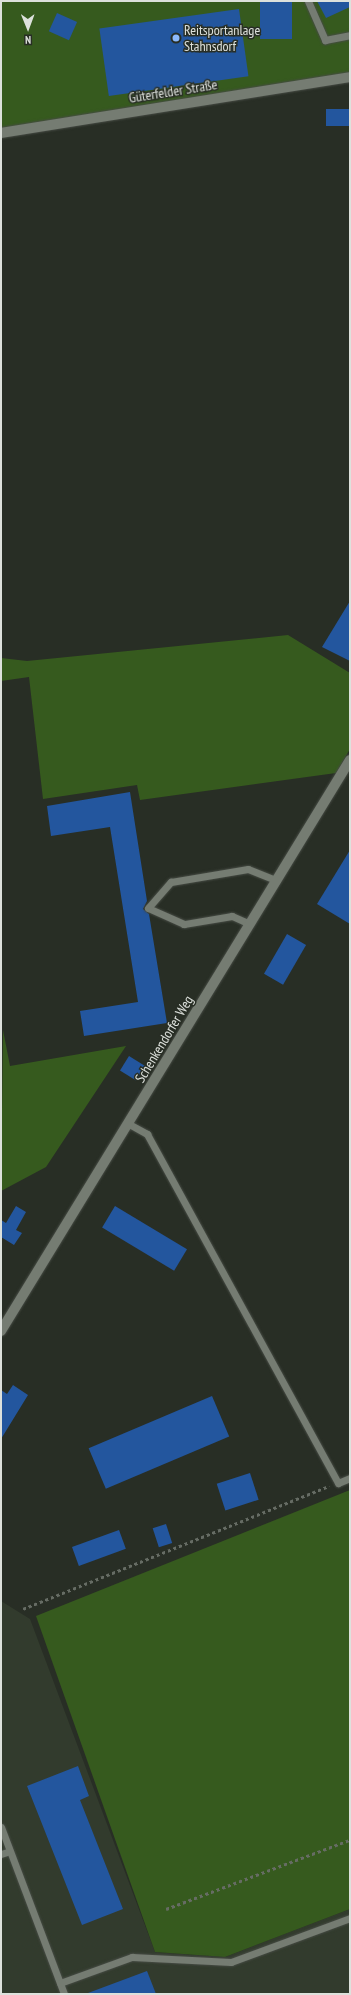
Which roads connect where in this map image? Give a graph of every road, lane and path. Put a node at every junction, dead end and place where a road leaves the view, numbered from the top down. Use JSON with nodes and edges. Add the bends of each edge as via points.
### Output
{"nodes":[{"id":1,"x":308,"y":1,"type":"edge"},
{"id":2,"x":350,"y":35,"type":"edge"},
{"id":3,"x":350,"y":77,"type":"edge"},
{"id":4,"x":1,"y":133,"type":"edge"},
{"id":5,"x":350,"y":760,"type":"edge"},
{"id":6,"x":277,"y":881,"type":"junction"},
{"id":7,"x":250,"y":924,"type":"junction"},
{"id":8,"x":129,"y":1124,"type":"junction"},
{"id":9,"x":1,"y":1331,"type":"edge"},
{"id":10,"x":350,"y":1478,"type":"edge"},
{"id":11,"x":338,"y":1483,"type":"junction"},
{"id":12,"x":23,"y":1609,"type":"dead end"},
{"id":13,"x":1,"y":1828,"type":"edge"},
{"id":14,"x":350,"y":1840,"type":"edge"},
{"id":15,"x":10,"y":1851,"type":"junction"},
{"id":16,"x":1,"y":1854,"type":"edge"},
{"id":17,"x":166,"y":1909,"type":"dead end"},
{"id":18,"x":350,"y":1918,"type":"edge"},
{"id":19,"x":60,"y":1983,"type":"junction"},
{"id":20,"x":64,"y":1994,"type":"edge"}],
"edges":[{"from":1,"to":2,"type":"lane","via":[[324,40]]},
{"from":3,"to":4,"type":"street","name":"Güterfelder Straße"},
{"from":5,"to":6,"type":"street","name":"Schenkendorfer Weg"},
{"from":6,"to":7,"type":"street","name":"Schenkendorfer Weg"},
{"from":6,"to":7,"type":"lane","via":[[248,869],[171,882],[148,908],[184,924],[232,916]]},
{"from":7,"to":8,"type":"street","name":"Schenkendorfer Weg"},
{"from":8,"to":9,"type":"street","name":"Schenkendorfer Weg"},
{"from":8,"to":11,"type":"lane","via":[[147,1134]]},
{"from":10,"to":11,"type":"lane"},
{"from":11,"to":12,"type":"path"},
{"from":13,"to":15,"type":"lane"},
{"from":14,"to":17,"type":"path"},
{"from":15,"to":16,"type":"lane"},
{"from":15,"to":19,"type":"lane"},
{"from":18,"to":19,"type":"lane","via":[[231,1962],[132,1957]]},
{"from":19,"to":20,"type":"lane"}]}
